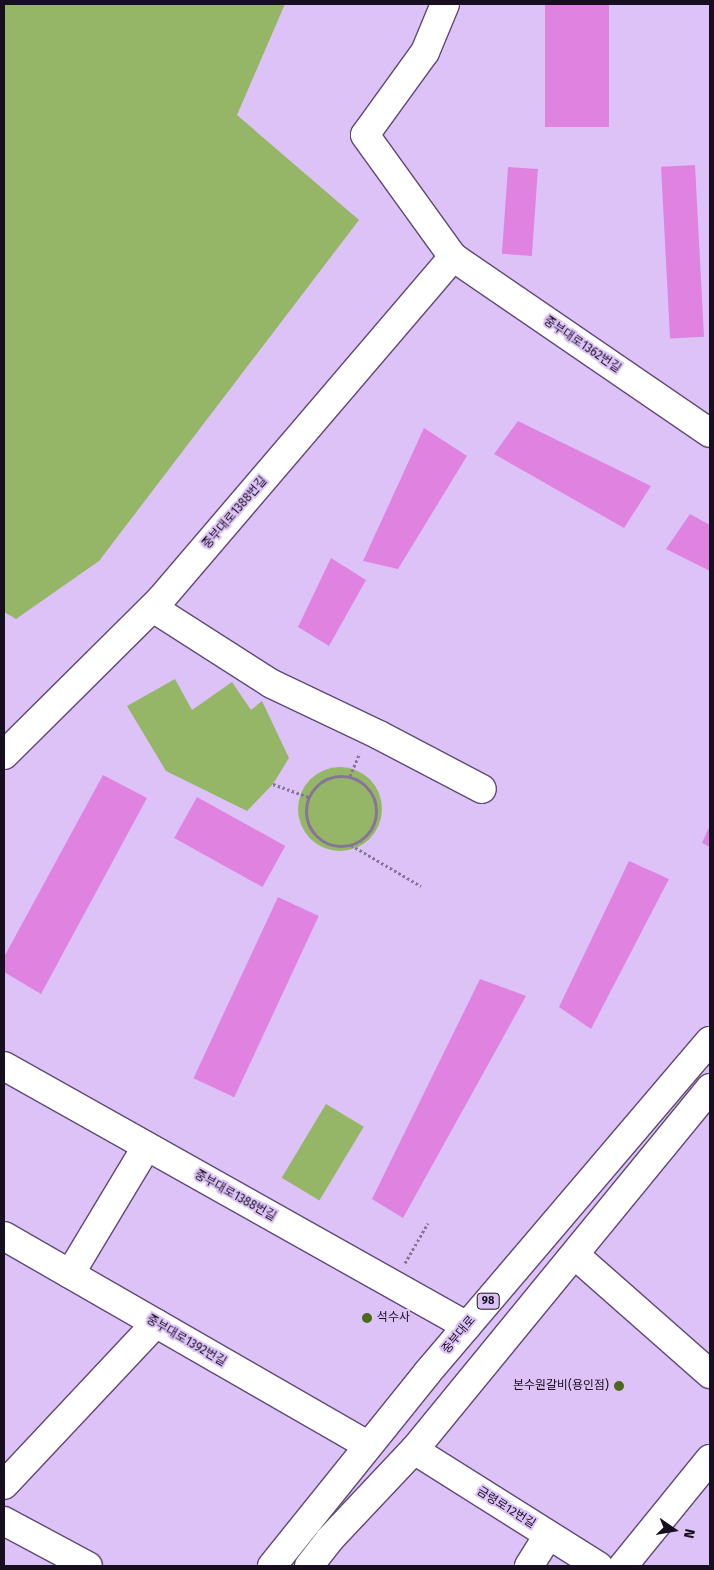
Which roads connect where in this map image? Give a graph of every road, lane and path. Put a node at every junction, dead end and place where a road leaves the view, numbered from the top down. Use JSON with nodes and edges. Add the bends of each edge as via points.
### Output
{"nodes":[{"id":1,"x":445,"y":4,"type":"edge"},
{"id":2,"x":453,"y":258,"type":"junction"},
{"id":3,"x":710,"y":433,"type":"edge"},
{"id":4,"x":153,"y":608,"type":"junction"},
{"id":5,"x":4,"y":755,"type":"edge"},
{"id":6,"x":273,"y":784,"type":"dead end"},
{"id":7,"x":482,"y":789,"type":"dead end"},
{"id":8,"x":309,"y":797,"type":"junction"},
{"id":9,"x":351,"y":845,"type":"junction"},
{"id":10,"x":421,"y":886,"type":"dead end"},
{"id":11,"x":710,"y":1041,"type":"edge"},
{"id":12,"x":4,"y":1066,"type":"edge"},
{"id":13,"x":710,"y":1088,"type":"edge"},
{"id":14,"x":147,"y":1146,"type":"junction"},
{"id":15,"x":428,"y":1222,"type":"dead end"},
{"id":16,"x":4,"y":1236,"type":"edge"},
{"id":17,"x":576,"y":1255,"type":"junction"},
{"id":18,"x":70,"y":1274,"type":"junction"},
{"id":19,"x":393,"y":1285,"type":"junction"},
{"id":20,"x":156,"y":1323,"type":"junction"},
{"id":21,"x":467,"y":1326,"type":"junction"},
{"id":22,"x":710,"y":1374,"type":"edge"},
{"id":23,"x":368,"y":1445,"type":"junction"},
{"id":24,"x":414,"y":1450,"type":"junction"},
{"id":25,"x":710,"y":1458,"type":"edge"},
{"id":26,"x":4,"y":1485,"type":"edge"},
{"id":27,"x":4,"y":1521,"type":"edge"},
{"id":28,"x":548,"y":1535,"type":"junction"},
{"id":29,"x":88,"y":1566,"type":"edge"},
{"id":30,"x":272,"y":1566,"type":"edge"},
{"id":31,"x":309,"y":1566,"type":"edge"},
{"id":32,"x":529,"y":1566,"type":"edge"},
{"id":33,"x":598,"y":1566,"type":"edge"},
{"id":34,"x":623,"y":1566,"type":"edge"}],
"edges":[{"from":1,"to":2,"type":"street","via":[[425,52],[365,135]]},
{"from":2,"to":3,"type":"street","name":"중부대로1362번길"},
{"from":2,"to":4,"type":"street","name":"중부대로1388번길"},
{"from":4,"to":5,"type":"street","name":"중부대로1388번길"},
{"from":4,"to":7,"type":"street","via":[[272,684]]},
{"from":6,"to":8,"type":"path"},
{"from":8,"to":9,"type":"path","via":[[306,808],[311,830],[328,844]]},
{"from":8,"to":9,"type":"path","via":[[321,781],[340,775],[361,781],[369,789],[376,805],[375,822],[361,840]]},
{"from":9,"to":10,"type":"path"},
{"from":11,"to":21,"type":"street","name":"중부대로","number":"98"},
{"from":12,"to":14,"type":"street","name":"중부대로1388번길"},
{"from":13,"to":17,"type":"street"},
{"from":14,"to":18,"type":"street"},
{"from":14,"to":19,"type":"street","name":"중부대로1388번길"},
{"from":15,"to":19,"type":"path"},
{"from":16,"to":18,"type":"street","name":"중부대로1392번길"},
{"from":17,"to":22,"type":"street"},
{"from":17,"to":24,"type":"street","via":[[509,1331]]},
{"from":18,"to":20,"type":"street","name":"중부대로1392번길"},
{"from":19,"to":21,"type":"street","name":"중부대로1388번길"},
{"from":20,"to":23,"type":"street","name":"중부대로1392번길"},
{"from":20,"to":26,"type":"street"},
{"from":21,"to":23,"type":"street","name":"중부대로","number":"98"},
{"from":23,"to":30,"type":"street","name":"중부대로","number":"98"},
{"from":24,"to":28,"type":"street","name":"금령로12번길"},
{"from":24,"to":31,"type":"street","via":[[330,1539]]},
{"from":25,"to":34,"type":"street"},
{"from":27,"to":29,"type":"street"},
{"from":28,"to":32,"type":"street"},
{"from":28,"to":33,"type":"street","name":"금령로12번길"}]}
